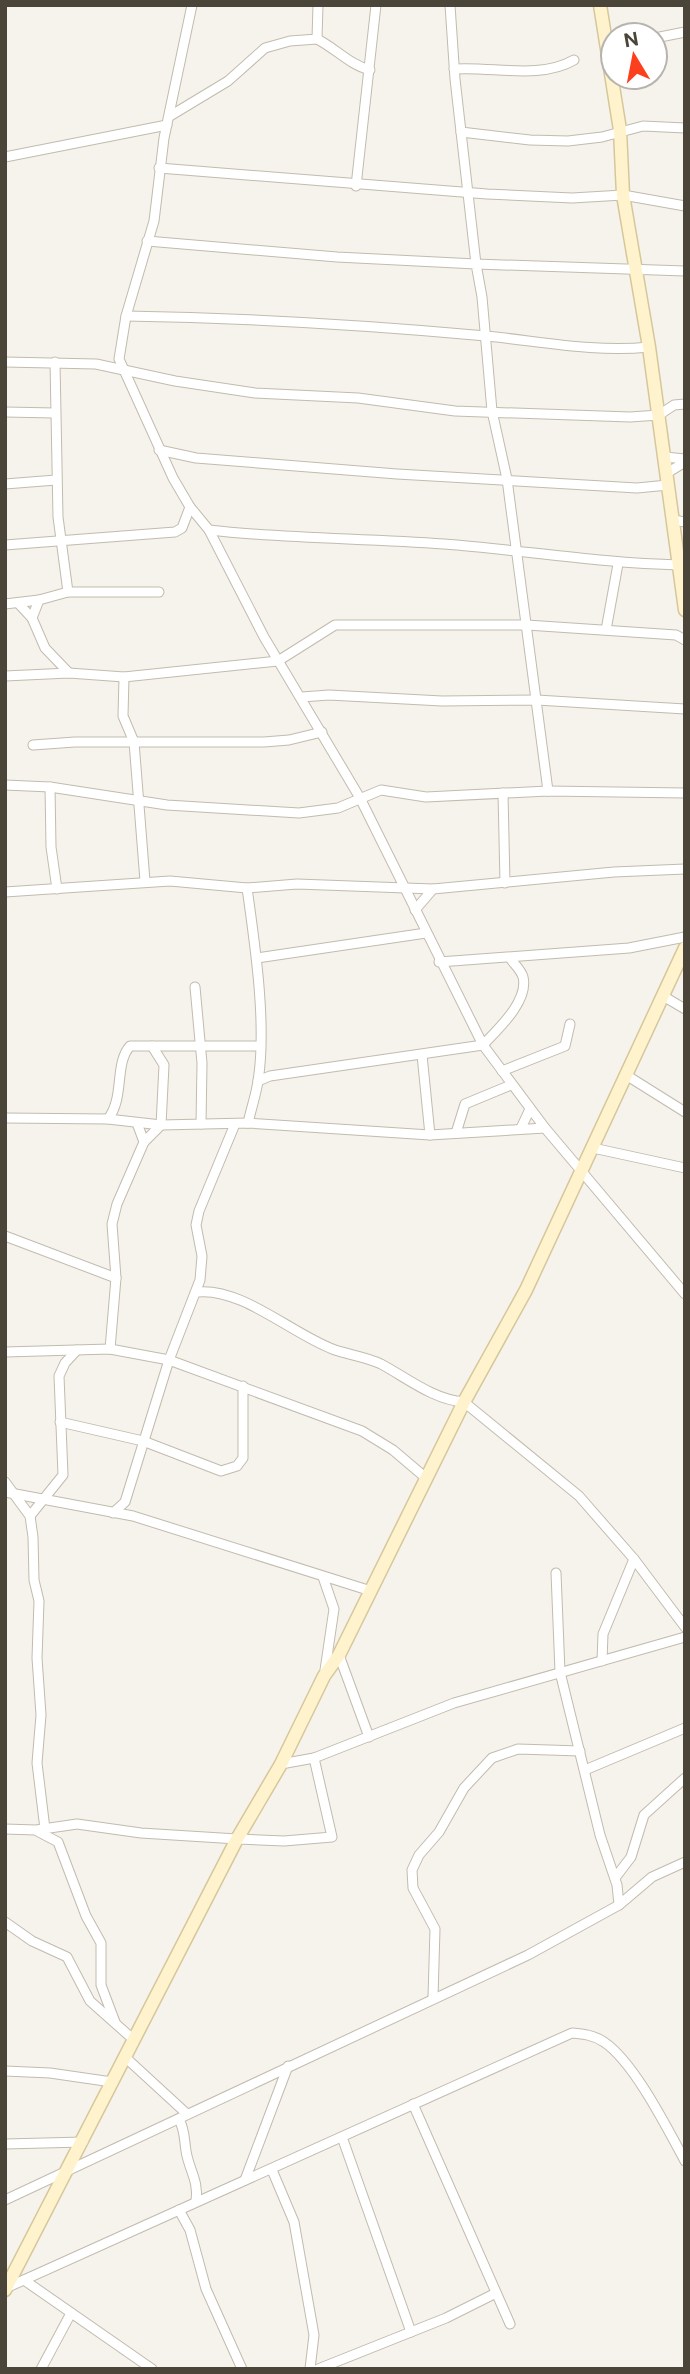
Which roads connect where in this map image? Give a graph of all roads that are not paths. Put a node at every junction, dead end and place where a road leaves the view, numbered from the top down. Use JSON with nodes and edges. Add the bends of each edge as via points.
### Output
{"nodes":[{"id":1,"x":192,"y":5,"type":"edge"},
{"id":2,"x":318,"y":5,"type":"edge"},
{"id":3,"x":376,"y":5,"type":"edge"},
{"id":4,"x":450,"y":5,"type":"edge"},
{"id":5,"x":317,"y":39,"type":"junction"},
{"id":6,"x":574,"y":60,"type":"dead end"},
{"id":7,"x":454,"y":69,"type":"junction"},
{"id":8,"x":370,"y":70,"type":"junction"},
{"id":9,"x":615,"y":91,"type":"edge"},
{"id":10,"x":168,"y":120,"type":"junction"},
{"id":11,"x":685,"y":128,"type":"edge"},
{"id":12,"x":620,"y":130,"type":"junction"},
{"id":13,"x":461,"y":132,"type":"junction"},
{"id":14,"x":5,"y":157,"type":"edge"},
{"id":15,"x":159,"y":168,"type":"junction"},
{"id":16,"x":356,"y":186,"type":"junction"},
{"id":17,"x":469,"y":193,"type":"junction"},
{"id":18,"x":623,"y":195,"type":"junction"},
{"id":19,"x":685,"y":206,"type":"edge"},
{"id":20,"x":148,"y":241,"type":"junction"},
{"id":21,"x":476,"y":264,"type":"junction"},
{"id":22,"x":638,"y":271,"type":"junction"},
{"id":23,"x":685,"y":271,"type":"edge"},
{"id":24,"x":126,"y":316,"type":"junction"},
{"id":25,"x":486,"y":336,"type":"junction"},
{"id":26,"x":649,"y":346,"type":"junction"},
{"id":27,"x":5,"y":362,"type":"edge"},
{"id":28,"x":55,"y":362,"type":"junction"},
{"id":29,"x":122,"y":368,"type":"junction"},
{"id":30,"x":685,"y":404,"type":"edge"},
{"id":31,"x":492,"y":411,"type":"junction"},
{"id":32,"x":5,"y":412,"type":"edge"},
{"id":33,"x":55,"y":413,"type":"junction"},
{"id":34,"x":659,"y":415,"type":"junction"},
{"id":35,"x":159,"y":450,"type":"junction"},
{"id":36,"x":665,"y":457,"type":"junction"},
{"id":37,"x":685,"y":461,"type":"edge"},
{"id":38,"x":507,"y":479,"type":"junction"},
{"id":39,"x":668,"y":479,"type":"junction"},
{"id":40,"x":56,"y":480,"type":"junction"},
{"id":41,"x":5,"y":484,"type":"edge"},
{"id":42,"x":190,"y":507,"type":"junction"},
{"id":43,"x":679,"y":521,"type":"edge"},
{"id":44,"x":209,"y":530,"type":"junction"},
{"id":45,"x":61,"y":543,"type":"junction"},
{"id":46,"x":5,"y":545,"type":"edge"},
{"id":47,"x":518,"y":553,"type":"junction"},
{"id":48,"x":618,"y":564,"type":"junction"},
{"id":49,"x":678,"y":565,"type":"junction"},
{"id":50,"x":683,"y":586,"type":"edge"},
{"id":51,"x":68,"y":592,"type":"junction"},
{"id":52,"x":159,"y":592,"type":"dead end"},
{"id":53,"x":39,"y":600,"type":"junction"},
{"id":54,"x":18,"y":603,"type":"junction"},
{"id":55,"x":5,"y":604,"type":"edge"},
{"id":56,"x":685,"y":610,"type":"edge"},
{"id":57,"x":32,"y":618,"type":"junction"},
{"id":58,"x":527,"y":625,"type":"junction"},
{"id":59,"x":548,"y":629,"type":"junction"},
{"id":60,"x":606,"y":629,"type":"junction"},
{"id":61,"x":682,"y":636,"type":"edge"},
{"id":62,"x":529,"y":640,"type":"junction"},
{"id":63,"x":278,"y":661,"type":"junction"},
{"id":64,"x":69,"y":673,"type":"junction"},
{"id":65,"x":5,"y":676,"type":"edge"},
{"id":66,"x":124,"y":677,"type":"junction"},
{"id":67,"x":303,"y":697,"type":"junction"},
{"id":68,"x":537,"y":701,"type":"junction"},
{"id":69,"x":684,"y":707,"type":"edge"},
{"id":70,"x":322,"y":732,"type":"junction"},
{"id":71,"x":134,"y":742,"type":"junction"},
{"id":72,"x":33,"y":746,"type":"dead end"},
{"id":73,"x":351,"y":783,"type":"junction"},
{"id":74,"x":5,"y":785,"type":"edge"},
{"id":75,"x":50,"y":787,"type":"junction"},
{"id":76,"x":548,"y":791,"type":"junction"},
{"id":77,"x":503,"y":793,"type":"junction"},
{"id":78,"x":685,"y":793,"type":"edge"},
{"id":79,"x":360,"y":798,"type":"junction"},
{"id":80,"x":137,"y":801,"type":"junction"},
{"id":81,"x":347,"y":804,"type":"junction"},
{"id":82,"x":685,"y":869,"type":"edge"},
{"id":83,"x":145,"y":881,"type":"junction"},
{"id":84,"x":505,"y":883,"type":"junction"},
{"id":85,"x":405,"y":887,"type":"junction"},
{"id":86,"x":247,"y":888,"type":"junction"},
{"id":87,"x":57,"y":889,"type":"junction"},
{"id":88,"x":433,"y":889,"type":"junction"},
{"id":89,"x":5,"y":892,"type":"edge"},
{"id":90,"x":417,"y":913,"type":"junction"},
{"id":91,"x":426,"y":933,"type":"junction"},
{"id":92,"x":404,"y":935,"type":"junction"},
{"id":93,"x":685,"y":937,"type":"edge"},
{"id":94,"x":685,"y":948,"type":"edge"},
{"id":95,"x":257,"y":958,"type":"junction"},
{"id":96,"x":509,"y":958,"type":"junction"},
{"id":97,"x":439,"y":962,"type":"junction"},
{"id":98,"x":195,"y":987,"type":"dead end"},
{"id":99,"x":663,"y":996,"type":"junction"},
{"id":100,"x":685,"y":1009,"type":"edge"},
{"id":101,"x":570,"y":1024,"type":"dead end"},
{"id":102,"x":483,"y":1045,"type":"junction"},
{"id":103,"x":152,"y":1046,"type":"junction"},
{"id":104,"x":200,"y":1046,"type":"junction"},
{"id":105,"x":259,"y":1046,"type":"junction"},
{"id":106,"x":422,"y":1055,"type":"junction"},
{"id":107,"x":502,"y":1071,"type":"junction"},
{"id":108,"x":626,"y":1075,"type":"junction"},
{"id":109,"x":259,"y":1076,"type":"junction"},
{"id":110,"x":510,"y":1085,"type":"junction"},
{"id":111,"x":117,"y":1107,"type":"junction"},
{"id":112,"x":530,"y":1109,"type":"junction"},
{"id":113,"x":685,"y":1112,"type":"edge"},
{"id":114,"x":5,"y":1118,"type":"edge"},
{"id":115,"x":108,"y":1119,"type":"junction"},
{"id":116,"x":125,"y":1121,"type":"junction"},
{"id":117,"x":137,"y":1123,"type":"junction"},
{"id":118,"x":248,"y":1123,"type":"junction"},
{"id":119,"x":201,"y":1124,"type":"junction"},
{"id":120,"x":235,"y":1124,"type":"junction"},
{"id":121,"x":161,"y":1125,"type":"junction"},
{"id":122,"x":521,"y":1128,"type":"junction"},
{"id":123,"x":545,"y":1128,"type":"junction"},
{"id":124,"x":456,"y":1133,"type":"junction"},
{"id":125,"x":430,"y":1136,"type":"junction"},
{"id":126,"x":144,"y":1142,"type":"junction"},
{"id":127,"x":593,"y":1147,"type":"junction"},
{"id":128,"x":685,"y":1168,"type":"edge"},
{"id":129,"x":582,"y":1173,"type":"junction"},
{"id":130,"x":5,"y":1236,"type":"edge"},
{"id":131,"x":116,"y":1278,"type":"junction"},
{"id":132,"x":200,"y":1280,"type":"junction"},
{"id":133,"x":209,"y":1291,"type":"junction"},
{"id":134,"x":197,"y":1292,"type":"junction"},
{"id":135,"x":685,"y":1294,"type":"edge"},
{"id":136,"x":110,"y":1349,"type":"junction"},
{"id":137,"x":77,"y":1350,"type":"junction"},
{"id":138,"x":5,"y":1352,"type":"edge"},
{"id":139,"x":169,"y":1360,"type":"junction"},
{"id":140,"x":243,"y":1386,"type":"junction"},
{"id":141,"x":464,"y":1402,"type":"junction"},
{"id":142,"x":60,"y":1422,"type":"junction"},
{"id":143,"x":143,"y":1441,"type":"junction"},
{"id":144,"x":426,"y":1478,"type":"junction"},
{"id":145,"x":5,"y":1482,"type":"edge"},
{"id":146,"x":5,"y":1492,"type":"edge"},
{"id":147,"x":128,"y":1493,"type":"junction"},
{"id":148,"x":16,"y":1494,"type":"junction"},
{"id":149,"x":44,"y":1499,"type":"junction"},
{"id":150,"x":113,"y":1513,"type":"junction"},
{"id":151,"x":30,"y":1516,"type":"junction"},
{"id":152,"x":133,"y":1516,"type":"junction"},
{"id":153,"x":634,"y":1559,"type":"junction"},
{"id":154,"x":556,"y":1573,"type":"dead end"},
{"id":155,"x":323,"y":1577,"type":"junction"},
{"id":156,"x":371,"y":1591,"type":"junction"},
{"id":157,"x":685,"y":1627,"type":"edge"},
{"id":158,"x":685,"y":1637,"type":"edge"},
{"id":159,"x":339,"y":1655,"type":"junction"},
{"id":160,"x":602,"y":1661,"type":"junction"},
{"id":161,"x":560,"y":1672,"type":"junction"},
{"id":162,"x":324,"y":1676,"type":"junction"},
{"id":163,"x":685,"y":1728,"type":"edge"},
{"id":164,"x":369,"y":1737,"type":"junction"},
{"id":165,"x":580,"y":1751,"type":"junction"},
{"id":166,"x":314,"y":1758,"type":"junction"},
{"id":167,"x":281,"y":1764,"type":"junction"},
{"id":168,"x":585,"y":1770,"type":"junction"},
{"id":169,"x":685,"y":1778,"type":"edge"},
{"id":170,"x":5,"y":1829,"type":"edge"},
{"id":171,"x":40,"y":1829,"type":"junction"},
{"id":172,"x":237,"y":1839,"type":"junction"},
{"id":173,"x":685,"y":1862,"type":"edge"},
{"id":174,"x":615,"y":1878,"type":"junction"},
{"id":175,"x":619,"y":1905,"type":"junction"},
{"id":176,"x":5,"y":1922,"type":"edge"},
{"id":177,"x":433,"y":1997,"type":"junction"},
{"id":178,"x":116,"y":2022,"type":"junction"},
{"id":179,"x":134,"y":2040,"type":"junction"},
{"id":180,"x":125,"y":2057,"type":"junction"},
{"id":181,"x":288,"y":2066,"type":"junction"},
{"id":182,"x":5,"y":2071,"type":"edge"},
{"id":183,"x":112,"y":2082,"type":"junction"},
{"id":184,"x":413,"y":2104,"type":"junction"},
{"id":185,"x":183,"y":2116,"type":"junction"},
{"id":186,"x":342,"y":2137,"type":"junction"},
{"id":187,"x":83,"y":2142,"type":"junction"},
{"id":188,"x":5,"y":2144,"type":"edge"},
{"id":189,"x":685,"y":2161,"type":"edge"},
{"id":190,"x":272,"y":2170,"type":"junction"},
{"id":191,"x":66,"y":2174,"type":"junction"},
{"id":192,"x":245,"y":2180,"type":"junction"},
{"id":193,"x":5,"y":2200,"type":"edge"},
{"id":194,"x":196,"y":2201,"type":"junction"},
{"id":195,"x":179,"y":2210,"type":"junction"},
{"id":196,"x":20,"y":2277,"type":"junction"},
{"id":197,"x":6,"y":2289,"type":"edge"},
{"id":198,"x":496,"y":2293,"type":"junction"},
{"id":199,"x":71,"y":2313,"type":"junction"},
{"id":200,"x":510,"y":2324,"type":"dead end"},
{"id":201,"x":411,"y":2332,"type":"junction"},
{"id":202,"x":337,"y":2366,"type":"edge"},
{"id":203,"x":41,"y":2369,"type":"edge"},
{"id":204,"x":152,"y":2369,"type":"edge"},
{"id":205,"x":242,"y":2369,"type":"edge"},
{"id":206,"x":310,"y":2369,"type":"edge"},
{"id":207,"x":318,"y":2369,"type":"edge"}],
"edges":[{"from":1,"to":10,"type":"street"},
{"from":2,"to":5,"type":"street"},
{"from":3,"to":8,"type":"street"},
{"from":4,"to":7,"type":"street"},
{"from":5,"to":8,"type":"street"},
{"from":5,"to":10,"type":"street","via":[[265,48],[228,81]]},
{"from":6,"to":7,"type":"street","via":[[540,70]]},
{"from":7,"to":13,"type":"street"},
{"from":8,"to":16,"type":"street"},
{"from":9,"to":12,"type":"street"},
{"from":10,"to":14,"type":"street"},
{"from":10,"to":15,"type":"street"},
{"from":11,"to":12,"type":"street","via":[[643,125]]},
{"from":12,"to":13,"type":"street","via":[[568,141]]},
{"from":12,"to":18,"type":"street"},
{"from":13,"to":17,"type":"street"},
{"from":15,"to":16,"type":"street"},
{"from":15,"to":20,"type":"street"},
{"from":16,"to":17,"type":"street","via":[[416,186]]},
{"from":17,"to":18,"type":"street","via":[[572,198]]},
{"from":17,"to":21,"type":"street"},
{"from":18,"to":19,"type":"street"},
{"from":18,"to":22,"type":"street"},
{"from":20,"to":21,"type":"street"},
{"from":20,"to":24,"type":"street"},
{"from":21,"to":22,"type":"street"},
{"from":21,"to":25,"type":"street"},
{"from":22,"to":23,"type":"street"},
{"from":22,"to":26,"type":"street"},
{"from":24,"to":25,"type":"street"},
{"from":24,"to":29,"type":"street","via":[[118,351]]},
{"from":25,"to":26,"type":"street","via":[[597,348]]},
{"from":25,"to":31,"type":"street"},
{"from":26,"to":34,"type":"street"},
{"from":27,"to":28,"type":"street"},
{"from":28,"to":29,"type":"street"},
{"from":28,"to":33,"type":"street"},
{"from":29,"to":31,"type":"street","via":[[255,393]]},
{"from":29,"to":35,"type":"street"},
{"from":30,"to":34,"type":"street"},
{"from":31,"to":34,"type":"street","via":[[592,417]]},
{"from":31,"to":38,"type":"street"},
{"from":32,"to":33,"type":"street"},
{"from":33,"to":40,"type":"street"},
{"from":34,"to":36,"type":"street"},
{"from":35,"to":38,"type":"street","via":[[196,458]]},
{"from":35,"to":42,"type":"street"},
{"from":36,"to":37,"type":"street"},
{"from":36,"to":39,"type":"street"},
{"from":37,"to":39,"type":"street"},
{"from":38,"to":39,"type":"street","via":[[637,488]]},
{"from":38,"to":47,"type":"street"},
{"from":39,"to":43,"type":"street"},
{"from":40,"to":41,"type":"street"},
{"from":40,"to":45,"type":"street"},
{"from":42,"to":44,"type":"street"},
{"from":42,"to":45,"type":"street","via":[[182,528],[175,532]]},
{"from":43,"to":49,"type":"street"},
{"from":44,"to":47,"type":"street","via":[[446,544]]},
{"from":44,"to":63,"type":"street"},
{"from":45,"to":46,"type":"street"},
{"from":45,"to":51,"type":"street"},
{"from":47,"to":48,"type":"street"},
{"from":47,"to":58,"type":"street"},
{"from":48,"to":49,"type":"street"},
{"from":48,"to":60,"type":"street"},
{"from":49,"to":50,"type":"street"},
{"from":50,"to":56,"type":"street"},
{"from":51,"to":52,"type":"street"},
{"from":51,"to":53,"type":"street"},
{"from":53,"to":54,"type":"street"},
{"from":53,"to":57,"type":"street"},
{"from":54,"to":55,"type":"street"},
{"from":54,"to":57,"type":"street"},
{"from":57,"to":64,"type":"street","via":[[45,648]]},
{"from":58,"to":59,"type":"street"},
{"from":58,"to":62,"type":"street"},
{"from":58,"to":63,"type":"street","via":[[335,625]]},
{"from":59,"to":60,"type":"street"},
{"from":59,"to":62,"type":"street"},
{"from":60,"to":61,"type":"street"},
{"from":62,"to":68,"type":"street"},
{"from":63,"to":66,"type":"street"},
{"from":63,"to":67,"type":"street"},
{"from":64,"to":65,"type":"street"},
{"from":64,"to":66,"type":"street"},
{"from":66,"to":71,"type":"street","via":[[123,716]]},
{"from":67,"to":68,"type":"street"},
{"from":67,"to":70,"type":"street"},
{"from":68,"to":69,"type":"street"},
{"from":68,"to":76,"type":"street"},
{"from":70,"to":71,"type":"street","via":[[264,742]]},
{"from":70,"to":73,"type":"street"},
{"from":71,"to":72,"type":"street"},
{"from":71,"to":80,"type":"street"},
{"from":73,"to":79,"type":"street"},
{"from":73,"to":81,"type":"street"},
{"from":74,"to":75,"type":"street"},
{"from":75,"to":80,"type":"street"},
{"from":75,"to":87,"type":"street"},
{"from":76,"to":77,"type":"street"},
{"from":76,"to":78,"type":"street"},
{"from":77,"to":79,"type":"street","via":[[426,797],[381,790]]},
{"from":77,"to":84,"type":"street"},
{"from":79,"to":81,"type":"street"},
{"from":79,"to":85,"type":"street"},
{"from":80,"to":81,"type":"street","via":[[299,813]]},
{"from":80,"to":83,"type":"street"},
{"from":82,"to":84,"type":"street"},
{"from":83,"to":86,"type":"street"},
{"from":83,"to":87,"type":"street"},
{"from":84,"to":88,"type":"street"},
{"from":85,"to":86,"type":"street","via":[[297,884]]},
{"from":85,"to":88,"type":"street"},
{"from":85,"to":90,"type":"street"},
{"from":86,"to":95,"type":"street"},
{"from":87,"to":89,"type":"street"},
{"from":88,"to":90,"type":"street"},
{"from":90,"to":91,"type":"street"},
{"from":90,"to":92,"type":"street"},
{"from":91,"to":92,"type":"street"},
{"from":91,"to":97,"type":"street"},
{"from":92,"to":95,"type":"street"},
{"from":93,"to":96,"type":"street","via":[[651,945]]},
{"from":94,"to":99,"type":"street"},
{"from":95,"to":105,"type":"street"},
{"from":96,"to":97,"type":"street"},
{"from":96,"to":102,"type":"street","via":[[520,971],[523,989]]},
{"from":97,"to":102,"type":"street"},
{"from":98,"to":104,"type":"street"},
{"from":99,"to":100,"type":"street"},
{"from":99,"to":108,"type":"street"},
{"from":101,"to":107,"type":"street","via":[[565,1046]]},
{"from":102,"to":106,"type":"street"},
{"from":102,"to":107,"type":"street"},
{"from":103,"to":104,"type":"street"},
{"from":103,"to":111,"type":"street","via":[[130,1046],[126,1051]]},
{"from":103,"to":121,"type":"street","via":[[164,1065]]},
{"from":104,"to":105,"type":"street"},
{"from":104,"to":119,"type":"street"},
{"from":105,"to":109,"type":"street"},
{"from":106,"to":109,"type":"street"},
{"from":106,"to":125,"type":"street"},
{"from":107,"to":110,"type":"street"},
{"from":108,"to":113,"type":"street"},
{"from":108,"to":127,"type":"street"},
{"from":109,"to":118,"type":"street"},
{"from":110,"to":112,"type":"street"},
{"from":110,"to":124,"type":"street","via":[[465,1104]]},
{"from":111,"to":115,"type":"street"},
{"from":111,"to":116,"type":"street"},
{"from":112,"to":122,"type":"street"},
{"from":112,"to":123,"type":"street"},
{"from":114,"to":115,"type":"street"},
{"from":115,"to":116,"type":"street"},
{"from":116,"to":117,"type":"street"},
{"from":117,"to":121,"type":"street"},
{"from":117,"to":126,"type":"street"},
{"from":118,"to":120,"type":"street"},
{"from":118,"to":125,"type":"street"},
{"from":119,"to":120,"type":"street"},
{"from":119,"to":121,"type":"street"},
{"from":120,"to":132,"type":"street","via":[[198,1211]]},
{"from":121,"to":126,"type":"street"},
{"from":122,"to":123,"type":"street"},
{"from":122,"to":124,"type":"street"},
{"from":123,"to":129,"type":"street"},
{"from":124,"to":125,"type":"street"},
{"from":126,"to":131,"type":"street","via":[[112,1224]]},
{"from":127,"to":128,"type":"street"},
{"from":127,"to":129,"type":"street"},
{"from":129,"to":135,"type":"street"},
{"from":129,"to":141,"type":"street","via":[[526,1290]]},
{"from":130,"to":131,"type":"street"},
{"from":131,"to":136,"type":"street"},
{"from":132,"to":133,"type":"street"},
{"from":132,"to":134,"type":"street"},
{"from":133,"to":134,"type":"street"},
{"from":133,"to":141,"type":"street","via":[[263,1312],[334,1350],[379,1363],[446,1400]]},
{"from":134,"to":139,"type":"street"},
{"from":136,"to":137,"type":"street"},
{"from":136,"to":139,"type":"street"},
{"from":137,"to":138,"type":"street"},
{"from":137,"to":142,"type":"street","via":[[59,1376]]},
{"from":139,"to":140,"type":"street"},
{"from":139,"to":143,"type":"street"},
{"from":140,"to":143,"type":"street","via":[[243,1458],[229,1471]]},
{"from":140,"to":144,"type":"street","via":[[376,1439]]},
{"from":141,"to":144,"type":"street"},
{"from":141,"to":153,"type":"street","via":[[579,1496]]},
{"from":142,"to":143,"type":"street"},
{"from":142,"to":149,"type":"street","via":[[63,1475]]},
{"from":143,"to":147,"type":"street"},
{"from":144,"to":156,"type":"street"},
{"from":145,"to":148,"type":"street"},
{"from":146,"to":148,"type":"street"},
{"from":147,"to":150,"type":"street","via":[[122,1507]]},
{"from":147,"to":152,"type":"street"},
{"from":148,"to":149,"type":"street"},
{"from":148,"to":151,"type":"street"},
{"from":149,"to":150,"type":"street"},
{"from":149,"to":151,"type":"street"},
{"from":150,"to":152,"type":"street"},
{"from":151,"to":171,"type":"street","via":[[39,1601]]},
{"from":152,"to":155,"type":"street"},
{"from":153,"to":157,"type":"street"},
{"from":153,"to":160,"type":"street","via":[[603,1634]]},
{"from":154,"to":161,"type":"street"},
{"from":155,"to":156,"type":"street"},
{"from":155,"to":162,"type":"street","via":[[334,1609]]},
{"from":156,"to":159,"type":"street"},
{"from":158,"to":160,"type":"street"},
{"from":159,"to":162,"type":"street"},
{"from":159,"to":164,"type":"street"},
{"from":160,"to":161,"type":"street"},
{"from":161,"to":164,"type":"street","via":[[454,1703]]},
{"from":161,"to":165,"type":"street"},
{"from":162,"to":167,"type":"street"},
{"from":163,"to":168,"type":"street"},
{"from":164,"to":166,"type":"street"},
{"from":165,"to":168,"type":"street"},
{"from":165,"to":177,"type":"street","via":[[518,1749],[492,1758],[471,1778],[439,1832],[419,1855],[412,1870],[413,1888],[435,1929]]},
{"from":166,"to":167,"type":"street"},
{"from":166,"to":172,"type":"street","via":[[332,1836]]},
{"from":167,"to":172,"type":"street"},
{"from":168,"to":174,"type":"street"},
{"from":169,"to":174,"type":"street","via":[[644,1815],[632,1857]]},
{"from":170,"to":171,"type":"street"},
{"from":171,"to":172,"type":"street","via":[[77,1824]]},
{"from":171,"to":178,"type":"street","via":[[54,1838],[66,1859],[101,1943],[102,1985]]},
{"from":172,"to":179,"type":"street"},
{"from":173,"to":175,"type":"street","via":[[652,1877]]},
{"from":174,"to":175,"type":"street"},
{"from":175,"to":177,"type":"street","via":[[528,1955]]},
{"from":176,"to":178,"type":"street","via":[[67,1957],[90,2001]]},
{"from":177,"to":181,"type":"street"},
{"from":178,"to":179,"type":"street"},
{"from":179,"to":180,"type":"street"},
{"from":180,"to":183,"type":"street"},
{"from":180,"to":185,"type":"street"},
{"from":181,"to":185,"type":"street"},
{"from":181,"to":192,"type":"street"},
{"from":182,"to":183,"type":"street"},
{"from":183,"to":187,"type":"street"},
{"from":184,"to":186,"type":"street"},
{"from":184,"to":189,"type":"street","via":[[564,2035],[593,2036],[611,2048],[651,2099]]},
{"from":184,"to":198,"type":"street"},
{"from":185,"to":191,"type":"street"},
{"from":185,"to":194,"type":"street","via":[[186,2151],[197,2184]]},
{"from":186,"to":190,"type":"street"},
{"from":186,"to":201,"type":"street"},
{"from":187,"to":188,"type":"street"},
{"from":187,"to":191,"type":"street"},
{"from":190,"to":192,"type":"street"},
{"from":190,"to":206,"type":"street","via":[[294,2222],[314,2335]]},
{"from":191,"to":193,"type":"street"},
{"from":191,"to":196,"type":"street"},
{"from":192,"to":194,"type":"street"},
{"from":194,"to":195,"type":"street"},
{"from":195,"to":196,"type":"street"},
{"from":195,"to":205,"type":"street","via":[[190,2230],[206,2289]]},
{"from":196,"to":197,"type":"street"},
{"from":196,"to":199,"type":"street"},
{"from":198,"to":200,"type":"street"},
{"from":198,"to":201,"type":"street"},
{"from":199,"to":203,"type":"street"},
{"from":199,"to":204,"type":"street"},
{"from":201,"to":202,"type":"street"},
{"from":202,"to":207,"type":"street"}]}
